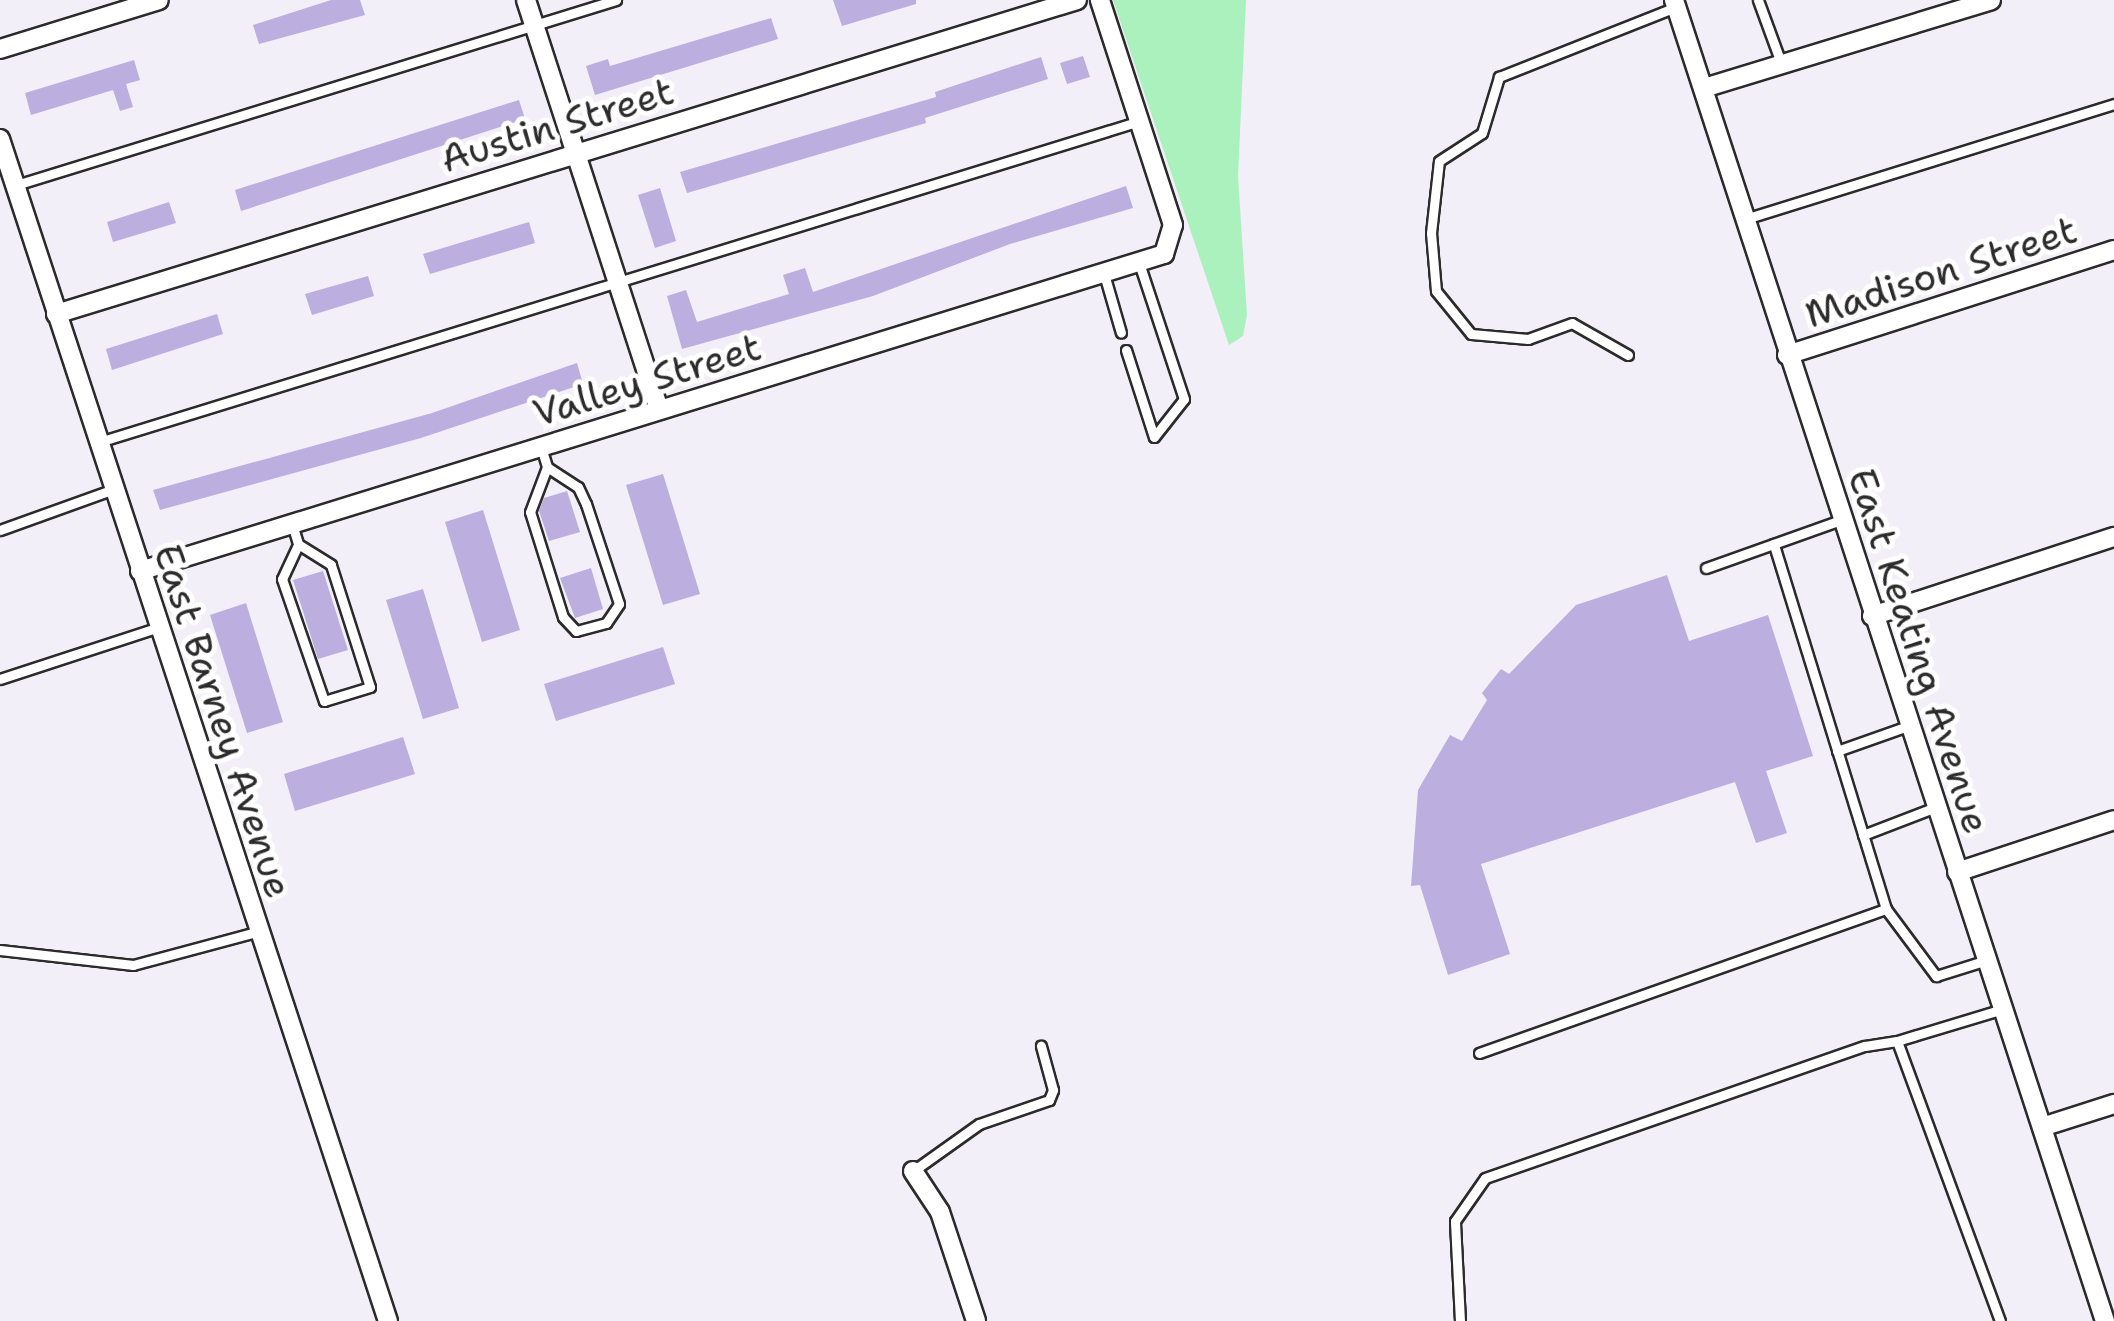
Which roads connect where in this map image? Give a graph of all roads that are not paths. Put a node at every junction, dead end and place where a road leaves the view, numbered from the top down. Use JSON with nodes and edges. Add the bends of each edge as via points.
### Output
{"nodes":[{"id":1,"x":159,"y":0,"type":"edge"},
{"id":2,"x":526,"y":0,"type":"edge"},
{"id":3,"x":616,"y":0,"type":"edge"},
{"id":4,"x":1077,"y":0,"type":"edge"},
{"id":5,"x":1100,"y":0,"type":"edge"},
{"id":6,"x":1758,"y":0,"type":"edge"},
{"id":7,"x":1992,"y":0,"type":"edge"},
{"id":8,"x":1675,"y":3,"type":"edge"},
{"id":9,"x":534,"y":25,"type":"junction"},
{"id":10,"x":0,"y":49,"type":"edge"},
{"id":11,"x":1782,"y":64,"type":"junction"},
{"id":12,"x":1704,"y":88,"type":"junction"},
{"id":13,"x":2114,"y":104,"type":"edge"},
{"id":14,"x":1140,"y":121,"type":"junction"},
{"id":15,"x":0,"y":139,"type":"edge"},
{"id":16,"x":576,"y":152,"type":"junction"},
{"id":17,"x":15,"y":185,"type":"junction"},
{"id":18,"x":1745,"y":219,"type":"junction"},
{"id":19,"x":2114,"y":250,"type":"edge"},
{"id":20,"x":1139,"y":264,"type":"junction"},
{"id":21,"x":1104,"y":274,"type":"junction"},
{"id":22,"x":618,"y":283,"type":"junction"},
{"id":23,"x":56,"y":314,"type":"junction"},
{"id":24,"x":1121,"y":333,"type":"dead end"},
{"id":25,"x":1126,"y":350,"type":"dead end"},
{"id":26,"x":1628,"y":355,"type":"dead end"},
{"id":27,"x":1788,"y":355,"type":"junction"},
{"id":28,"x":659,"y":410,"type":"junction"},
{"id":29,"x":99,"y":442,"type":"junction"},
{"id":30,"x":540,"y":447,"type":"junction"},
{"id":31,"x":548,"y":468,"type":"junction"},
{"id":32,"x":114,"y":489,"type":"junction"},
{"id":33,"x":1840,"y":520,"type":"junction"},
{"id":34,"x":292,"y":524,"type":"junction"},
{"id":35,"x":0,"y":530,"type":"edge"},
{"id":36,"x":2114,"y":537,"type":"edge"},
{"id":37,"x":298,"y":544,"type":"junction"},
{"id":38,"x":1774,"y":544,"type":"junction"},
{"id":39,"x":1706,"y":568,"type":"dead end"},
{"id":40,"x":140,"y":571,"type":"junction"},
{"id":41,"x":1872,"y":616,"type":"junction"},
{"id":42,"x":159,"y":627,"type":"junction"},
{"id":43,"x":0,"y":679,"type":"edge"},
{"id":44,"x":1908,"y":726,"type":"junction"},
{"id":45,"x":1838,"y":750,"type":"junction"},
{"id":46,"x":1936,"y":807,"type":"junction"},
{"id":47,"x":2114,"y":820,"type":"edge"},
{"id":48,"x":1863,"y":834,"type":"junction"},
{"id":49,"x":1957,"y":872,"type":"junction"},
{"id":50,"x":1886,"y":909,"type":"junction"},
{"id":51,"x":256,"y":932,"type":"junction"},
{"id":52,"x":0,"y":950,"type":"edge"},
{"id":53,"x":1986,"y":960,"type":"junction"},
{"id":54,"x":2003,"y":1010,"type":"junction"},
{"id":55,"x":1897,"y":1041,"type":"junction"},
{"id":56,"x":1040,"y":1046,"type":"dead end"},
{"id":57,"x":1480,"y":1054,"type":"dead end"},
{"id":58,"x":2114,"y":1104,"type":"edge"},
{"id":59,"x":2042,"y":1126,"type":"junction"},
{"id":60,"x":912,"y":1171,"type":"joint"},
{"id":61,"x":388,"y":1321,"type":"edge"},
{"id":62,"x":976,"y":1321,"type":"edge"},
{"id":63,"x":1460,"y":1321,"type":"edge"},
{"id":64,"x":2000,"y":1321,"type":"edge"},
{"id":65,"x":2105,"y":1321,"type":"edge"}],
"edges":[{"from":1,"to":10,"type":"street"},
{"from":2,"to":9,"type":"street"},
{"from":3,"to":9,"type":"lane"},
{"from":4,"to":16,"type":"street","name":"Austin Street"},
{"from":5,"to":14,"type":"street"},
{"from":6,"to":11,"type":"lane"},
{"from":7,"to":11,"type":"street"},
{"from":8,"to":12,"type":"street","name":"East Keating Avenue"},
{"from":8,"to":26,"type":"lane","via":[[1499,77],[1482,133],[1440,161],[1430,233],[1436,290],[1471,334],[1528,339],[1572,323]]},
{"from":9,"to":16,"type":"street"},
{"from":9,"to":17,"type":"lane"},
{"from":11,"to":12,"type":"street"},
{"from":12,"to":18,"type":"street","name":"East Keating Avenue"},
{"from":13,"to":18,"type":"lane"},
{"from":14,"to":20,"type":"street","name":"Valley Street","via":[[1170,216],[1170,248]]},
{"from":14,"to":22,"type":"lane"},
{"from":15,"to":17,"type":"street","name":"East Barney Avenue"},
{"from":16,"to":22,"type":"street"},
{"from":16,"to":23,"type":"street","name":"Austin Street"},
{"from":17,"to":23,"type":"street","name":"East Barney Avenue"},
{"from":18,"to":27,"type":"street","name":"East Keating Avenue"},
{"from":19,"to":27,"type":"street","name":"Madison Street"},
{"from":20,"to":21,"type":"street","name":"Valley Street"},
{"from":20,"to":25,"type":"lane","via":[[1184,399],[1154,437]]},
{"from":21,"to":24,"type":"lane"},
{"from":21,"to":28,"type":"street","name":"Valley Street"},
{"from":22,"to":28,"type":"street"},
{"from":22,"to":29,"type":"lane"},
{"from":23,"to":29,"type":"street","name":"East Barney Avenue"},
{"from":27,"to":33,"type":"street","name":"East Keating Avenue"},
{"from":28,"to":30,"type":"street","name":"Valley Street"},
{"from":29,"to":32,"type":"street","name":"East Barney Avenue"},
{"from":30,"to":31,"type":"lane"},
{"from":30,"to":34,"type":"street","name":"Valley Street"},
{"from":31,"to":31,"type":"lane","via":[[530,502],[568,628],[606,623],[620,604],[578,487]]},
{"from":32,"to":35,"type":"lane"},
{"from":32,"to":40,"type":"street","name":"East Barney Avenue"},
{"from":33,"to":38,"type":"lane"},
{"from":33,"to":41,"type":"street","name":"East Keating Avenue"},
{"from":34,"to":37,"type":"lane"},
{"from":34,"to":40,"type":"street","name":"Valley Street"},
{"from":36,"to":41,"type":"street"},
{"from":37,"to":37,"type":"lane","via":[[282,579],[324,702],[370,688],[332,564]]},
{"from":38,"to":39,"type":"lane"},
{"from":38,"to":45,"type":"lane"},
{"from":40,"to":42,"type":"street","name":"East Barney Avenue"},
{"from":41,"to":44,"type":"street","name":"East Keating Avenue"},
{"from":42,"to":43,"type":"lane"},
{"from":42,"to":51,"type":"street","name":"East Barney Avenue"},
{"from":44,"to":45,"type":"lane"},
{"from":44,"to":46,"type":"street","name":"East Keating Avenue"},
{"from":45,"to":48,"type":"lane"},
{"from":46,"to":48,"type":"lane"},
{"from":46,"to":49,"type":"street","name":"East Keating Avenue"},
{"from":47,"to":49,"type":"street"},
{"from":48,"to":50,"type":"lane"},
{"from":49,"to":53,"type":"street","name":"East Keating Avenue"},
{"from":50,"to":53,"type":"lane","via":[[1936,976]]},
{"from":50,"to":57,"type":"lane"},
{"from":51,"to":52,"type":"lane","via":[[134,966]]},
{"from":51,"to":61,"type":"street","name":"East Barney Avenue"},
{"from":53,"to":54,"type":"street","name":"East Keating Avenue"},
{"from":54,"to":55,"type":"lane"},
{"from":54,"to":59,"type":"street","name":"East Keating Avenue"},
{"from":55,"to":63,"type":"lane","via":[[1864,1046],[1484,1178],[1455,1221]]},
{"from":55,"to":64,"type":"lane"},
{"from":56,"to":60,"type":"lane","via":[[1053,1090],[1049,1100],[979,1124]]},
{"from":58,"to":59,"type":"street"},
{"from":59,"to":65,"type":"street","name":"East Keating Avenue"},
{"from":60,"to":62,"type":"street","via":[[940,1212]]}]}
